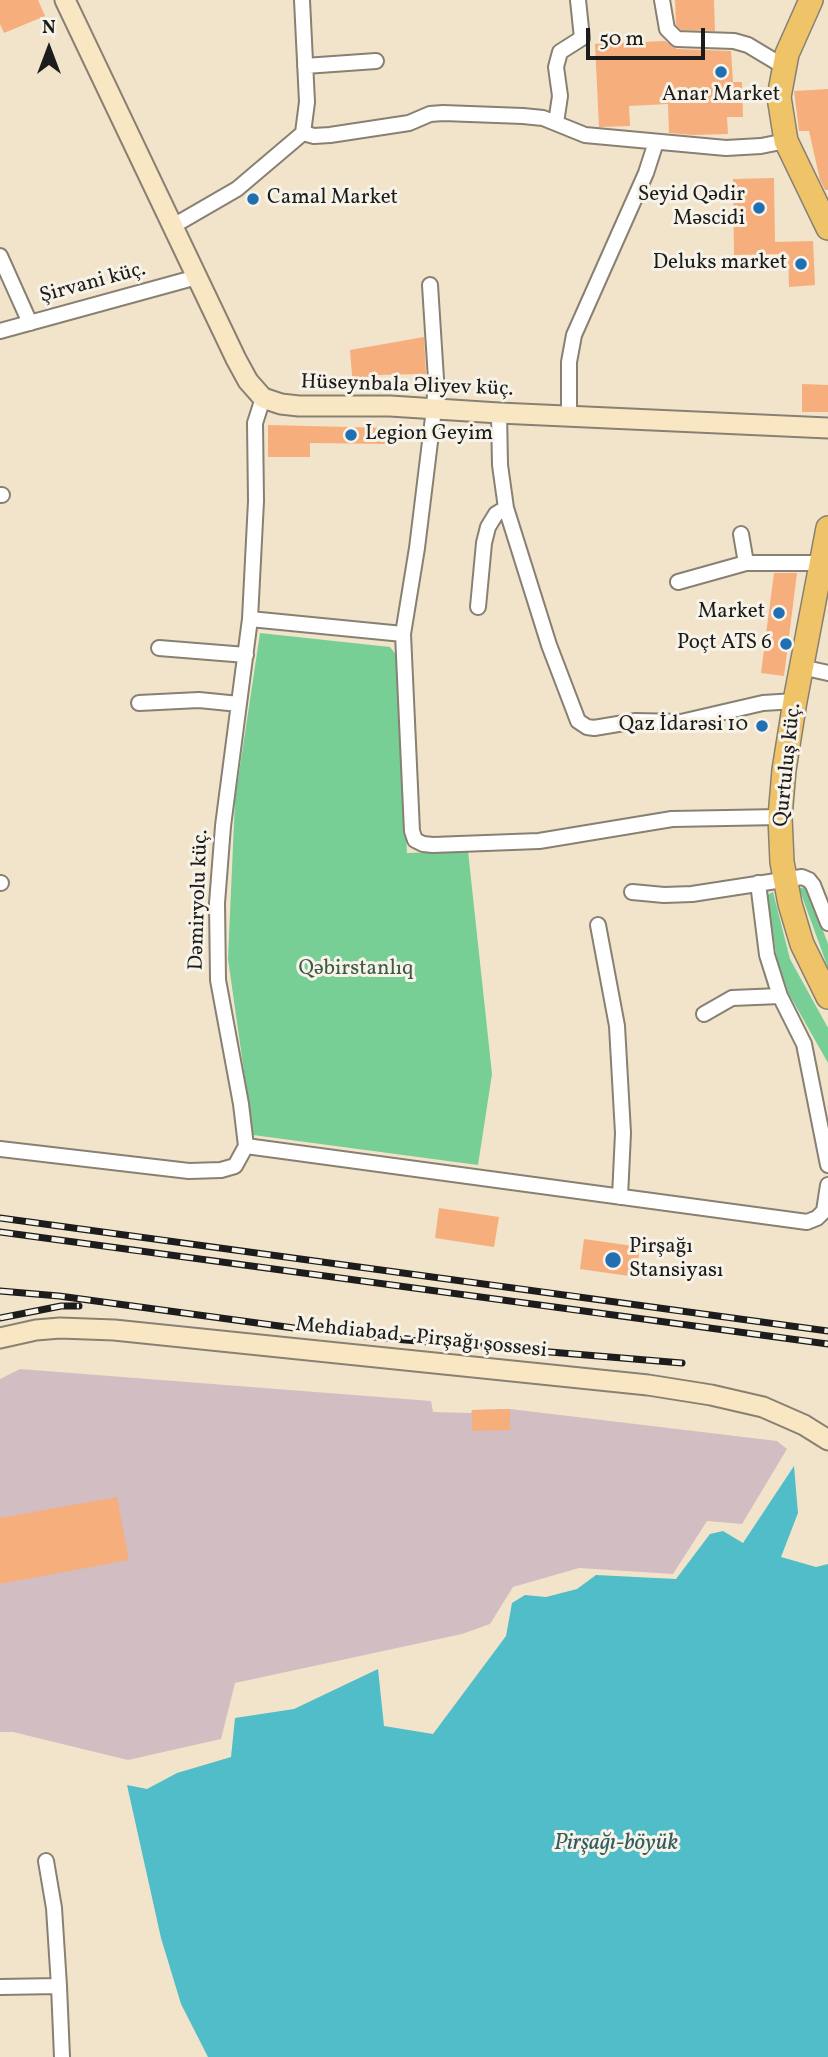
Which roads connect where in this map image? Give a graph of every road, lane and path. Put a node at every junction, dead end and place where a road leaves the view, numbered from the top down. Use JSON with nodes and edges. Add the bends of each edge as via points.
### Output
{"nodes":[{"id":1,"x":65,"y":0,"type":"edge"},
{"id":2,"x":302,"y":0,"type":"edge"},
{"id":3,"x":578,"y":0,"type":"edge"},
{"id":4,"x":662,"y":0,"type":"edge"},
{"id":5,"x":811,"y":0,"type":"edge"},
{"id":6,"x":376,"y":61,"type":"dead end"},
{"id":7,"x":305,"y":65,"type":"junction"},
{"id":8,"x":783,"y":66,"type":"junction"},
{"id":9,"x":556,"y":123,"type":"junction"},
{"id":10,"x":303,"y":133,"type":"junction"},
{"id":11,"x":786,"y":141,"type":"junction"},
{"id":12,"x":656,"y":142,"type":"junction"},
{"id":13,"x":173,"y":226,"type":"junction"},
{"id":14,"x":828,"y":228,"type":"edge"},
{"id":15,"x":0,"y":256,"type":"edge"},
{"id":16,"x":197,"y":277,"type":"junction"},
{"id":17,"x":430,"y":285,"type":"dead end"},
{"id":18,"x":30,"y":323,"type":"junction"},
{"id":19,"x":0,"y":331,"type":"edge"},
{"id":20,"x":263,"y":398,"type":"junction"},
{"id":21,"x":434,"y":409,"type":"junction"},
{"id":22,"x":499,"y":413,"type":"junction"},
{"id":23,"x":569,"y":416,"type":"junction"},
{"id":24,"x":828,"y":428,"type":"edge"},
{"id":25,"x":506,"y":508,"type":"junction"},
{"id":26,"x":828,"y":528,"type":"edge"},
{"id":27,"x":741,"y":534,"type":"dead end"},
{"id":28,"x":747,"y":563,"type":"junction"},
{"id":29,"x":824,"y":563,"type":"edge"},
{"id":30,"x":678,"y":582,"type":"dead end"},
{"id":31,"x":478,"y":607,"type":"dead end"},
{"id":32,"x":250,"y":619,"type":"junction"},
{"id":33,"x":403,"y":634,"type":"junction"},
{"id":34,"x":159,"y":648,"type":"dead end"},
{"id":35,"x":246,"y":655,"type":"junction"},
{"id":36,"x":801,"y":667,"type":"junction"},
{"id":37,"x":828,"y":673,"type":"edge"},
{"id":38,"x":795,"y":701,"type":"junction"},
{"id":39,"x":139,"y":703,"type":"dead end"},
{"id":40,"x":239,"y":704,"type":"junction"},
{"id":41,"x":780,"y":817,"type":"junction"},
{"id":42,"x":784,"y":878,"type":"junction"},
{"id":43,"x":758,"y":883,"type":"junction"},
{"id":44,"x":632,"y":892,"type":"dead end"},
{"id":45,"x":827,"y":917,"type":"edge"},
{"id":46,"x":598,"y":925,"type":"dead end"},
{"id":47,"x":780,"y":996,"type":"junction"},
{"id":48,"x":828,"y":996,"type":"edge"},
{"id":49,"x":704,"y":1014,"type":"dead end"},
{"id":50,"x":246,"y":1146,"type":"junction"},
{"id":51,"x":0,"y":1149,"type":"edge"},
{"id":52,"x":828,"y":1165,"type":"edge"},
{"id":53,"x":828,"y":1185,"type":"edge"},
{"id":54,"x":620,"y":1197,"type":"junction"},
{"id":55,"x":0,"y":1338,"type":"edge"},
{"id":56,"x":828,"y":1440,"type":"edge"},
{"id":57,"x":46,"y":1861,"type":"dead end"},
{"id":58,"x":60,"y":1986,"type":"junction"},
{"id":59,"x":0,"y":1987,"type":"edge"},
{"id":60,"x":62,"y":2057,"type":"edge"}],
"edges":[{"from":1,"to":13,"type":"street"},
{"from":2,"to":7,"type":"street"},
{"from":3,"to":9,"type":"street","via":[[582,38],[560,52]]},
{"from":4,"to":8,"type":"street","via":[[667,29],[677,39],[734,41]]},
{"from":5,"to":8,"type":"main road"},
{"from":6,"to":7,"type":"street"},
{"from":7,"to":10,"type":"street"},
{"from":8,"to":11,"type":"main road","via":[[779,97]]},
{"from":9,"to":10,"type":"street","via":[[523,116],[443,113],[330,135]]},
{"from":9,"to":12,"type":"street","via":[[584,135]]},
{"from":10,"to":13,"type":"street","via":[[237,189]]},
{"from":11,"to":12,"type":"street","via":[[726,148]]},
{"from":11,"to":14,"type":"main road"},
{"from":12,"to":23,"type":"street","via":[[575,335],[569,362]]},
{"from":13,"to":16,"type":"street"},
{"from":15,"to":18,"type":"street"},
{"from":16,"to":18,"type":"street","name":"Şirvani küç."},
{"from":16,"to":20,"type":"street","via":[[247,381]]},
{"from":17,"to":21,"type":"street"},
{"from":18,"to":19,"type":"street","name":"Şirvani küç."},
{"from":20,"to":21,"type":"street","name":"Hüseynbala Əliyev küç.","via":[[299,406]]},
{"from":20,"to":32,"type":"street","name":"Dəmiryolu küç.","via":[[255,423]]},
{"from":21,"to":22,"type":"street","name":"Hüseynbala Əliyev küç."},
{"from":21,"to":33,"type":"street"},
{"from":22,"to":23,"type":"street","name":"Hüseynbala Əliyev küç."},
{"from":22,"to":25,"type":"street"},
{"from":23,"to":24,"type":"street","name":"Hüseynbala Əliyev küç."},
{"from":25,"to":31,"type":"street","via":[[488,527]]},
{"from":25,"to":38,"type":"street","via":[[549,645],[579,721],[586,727],[681,722],[763,703]]},
{"from":26,"to":29,"type":"main road","name":"Qurtuluş küç."},
{"from":27,"to":28,"type":"street"},
{"from":28,"to":29,"type":"street"},
{"from":28,"to":30,"type":"street"},
{"from":29,"to":36,"type":"main road","name":"Qurtuluş küç."},
{"from":32,"to":33,"type":"street"},
{"from":32,"to":35,"type":"street","name":"Dəmiryolu küç."},
{"from":33,"to":41,"type":"street","via":[[412,831],[415,840],[423,844],[539,841],[672,819]]},
{"from":34,"to":35,"type":"street"},
{"from":35,"to":40,"type":"street","name":"Dəmiryolu küç."},
{"from":36,"to":37,"type":"street"},
{"from":36,"to":38,"type":"main road","name":"Qurtuluş küç."},
{"from":38,"to":41,"type":"main road","name":"Qurtuluş küç."},
{"from":39,"to":40,"type":"street","via":[[199,700]]},
{"from":40,"to":50,"type":"street","name":"Dəmiryolu küç.","via":[[223,826],[216,948]]},
{"from":41,"to":42,"type":"main road","name":"Qurtuluş küç."},
{"from":42,"to":43,"type":"street"},
{"from":42,"to":45,"type":"street","via":[[809,880]]},
{"from":42,"to":48,"type":"main road","name":"Qurtuluş küç.","via":[[803,944]]},
{"from":43,"to":44,"type":"street","via":[[692,894]]},
{"from":43,"to":47,"type":"street","via":[[767,956]]},
{"from":46,"to":54,"type":"street","via":[[617,1027],[623,1133]]},
{"from":47,"to":49,"type":"street","via":[[732,998]]},
{"from":47,"to":52,"type":"street","via":[[804,1044]]},
{"from":50,"to":51,"type":"street","via":[[235,1166],[189,1171]]},
{"from":50,"to":54,"type":"street"},
{"from":53,"to":54,"type":"street","via":[[824,1212],[807,1222]]},
{"from":55,"to":56,"type":"street","name":"Mehdiabad - Pirşağı şossesi","via":[[60,1328],[114,1330],[648,1385],[763,1407]]},
{"from":57,"to":58,"type":"street"},
{"from":58,"to":59,"type":"street"},
{"from":58,"to":60,"type":"street"}]}
